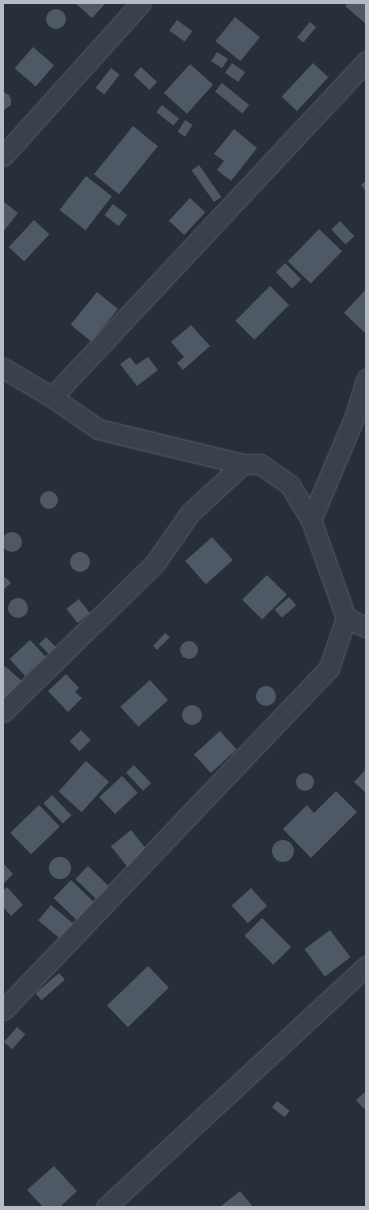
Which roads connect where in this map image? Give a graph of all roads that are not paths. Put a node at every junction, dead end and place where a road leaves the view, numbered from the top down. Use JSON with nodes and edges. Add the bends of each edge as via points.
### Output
{"nodes":[{"id":1,"x":141,"y":3,"type":"edge"},
{"id":2,"x":366,"y":61,"type":"edge"},
{"id":3,"x":3,"y":156,"type":"edge"},
{"id":4,"x":3,"y":368,"type":"edge"},
{"id":5,"x":366,"y":379,"type":"edge"},
{"id":6,"x":52,"y":397,"type":"junction"},
{"id":7,"x":243,"y":464,"type":"junction"},
{"id":8,"x":311,"y":520,"type":"junction"},
{"id":9,"x":346,"y":618,"type":"junction"},
{"id":10,"x":366,"y":627,"type":"edge"},
{"id":11,"x":3,"y":712,"type":"edge"},
{"id":12,"x":366,"y":966,"type":"edge"},
{"id":13,"x":3,"y":1010,"type":"edge"},
{"id":14,"x":106,"y":1207,"type":"edge"}],
"edges":[{"from":1,"to":3,"type":"street"},
{"from":2,"to":6,"type":"street"},
{"from":4,"to":6,"type":"street"},
{"from":5,"to":8,"type":"street","via":[[355,416]]},
{"from":6,"to":7,"type":"street","via":[[98,430]]},
{"from":7,"to":8,"type":"street","via":[[260,464],[290,485]]},
{"from":7,"to":11,"type":"street","via":[[190,513],[155,563]]},
{"from":8,"to":9,"type":"street"},
{"from":9,"to":10,"type":"street"},
{"from":9,"to":13,"type":"street","via":[[330,668]]},
{"from":12,"to":14,"type":"street"}]}
